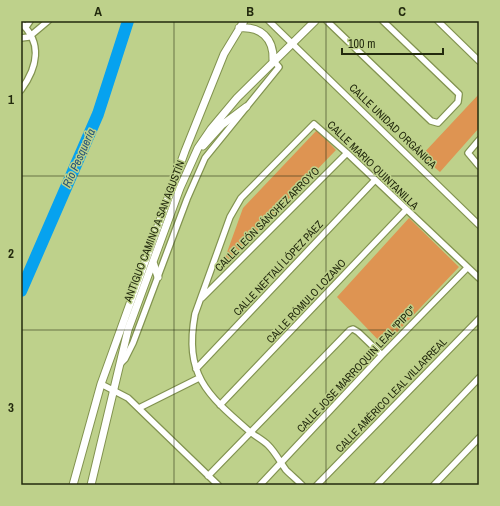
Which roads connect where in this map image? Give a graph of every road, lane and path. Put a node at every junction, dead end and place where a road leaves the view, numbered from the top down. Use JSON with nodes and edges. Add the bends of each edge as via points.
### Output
{"nodes":[{"id":1,"x":30,"y":21,"type":"edge"},
{"id":2,"x":48,"y":21,"type":"edge"},
{"id":3,"x":244,"y":21,"type":"edge"},
{"id":4,"x":269,"y":21,"type":"edge"},
{"id":5,"x":315,"y":21,"type":"edge"},
{"id":6,"x":327,"y":21,"type":"edge"},
{"id":7,"x":383,"y":21,"type":"edge"},
{"id":8,"x":438,"y":21,"type":"edge"},
{"id":9,"x":23,"y":25,"type":"edge"},
{"id":10,"x":239,"y":28,"type":"junction"},
{"id":11,"x":32,"y":35,"type":"junction"},
{"id":12,"x":21,"y":38,"type":"edge"},
{"id":13,"x":292,"y":43,"type":"junction"},
{"id":14,"x":273,"y":60,"type":"junction"},
{"id":15,"x":479,"y":61,"type":"edge"},
{"id":16,"x":21,"y":90,"type":"edge"},
{"id":17,"x":246,"y":107,"type":"junction"},
{"id":18,"x":479,"y":140,"type":"edge"},
{"id":19,"x":347,"y":153,"type":"junction"},
{"id":20,"x":193,"y":159,"type":"junction"},
{"id":21,"x":479,"y":166,"type":"edge"},
{"id":22,"x":375,"y":180,"type":"junction"},
{"id":23,"x":406,"y":210,"type":"junction"},
{"id":24,"x":479,"y":225,"type":"edge"},
{"id":25,"x":153,"y":262,"type":"junction"},
{"id":26,"x":467,"y":268,"type":"junction"},
{"id":27,"x":158,"y":277,"type":"junction"},
{"id":28,"x":479,"y":278,"type":"edge"},
{"id":29,"x":201,"y":299,"type":"junction"},
{"id":30,"x":479,"y":319,"type":"edge"},
{"id":31,"x":382,"y":355,"type":"junction"},
{"id":32,"x":121,"y":363,"type":"junction"},
{"id":33,"x":196,"y":369,"type":"junction"},
{"id":34,"x":199,"y":378,"type":"junction"},
{"id":35,"x":479,"y":378,"type":"edge"},
{"id":36,"x":101,"y":384,"type":"junction"},
{"id":37,"x":113,"y":390,"type":"junction"},
{"id":38,"x":220,"y":405,"type":"junction"},
{"id":39,"x":139,"y":408,"type":"junction"},
{"id":40,"x":250,"y":432,"type":"junction"},
{"id":41,"x":479,"y":438,"type":"edge"},
{"id":42,"x":282,"y":463,"type":"junction"},
{"id":43,"x":208,"y":476,"type":"junction"},
{"id":44,"x":73,"y":485,"type":"edge"},
{"id":45,"x":91,"y":485,"type":"edge"},
{"id":46,"x":218,"y":485,"type":"edge"},
{"id":47,"x":260,"y":485,"type":"edge"},
{"id":48,"x":302,"y":485,"type":"edge"},
{"id":49,"x":317,"y":485,"type":"edge"},
{"id":50,"x":377,"y":485,"type":"edge"},
{"id":51,"x":434,"y":485,"type":"edge"}],
"edges":[{"from":1,"to":9,"type":"street"},
{"from":2,"to":11,"type":"street"},
{"from":3,"to":10,"type":"street","name":"ANTIGUO CAMINO A SAN AGUSTÍN"},
{"from":4,"to":13,"type":"street","name":"CALLE UNIDAD ORGÁNICA"},
{"from":5,"to":13,"type":"street","name":"ANTIGUO CAMINO A SAN AGUSTÍN"},
{"from":6,"to":7,"type":"street","via":[[431,121],[440,121],[458,102],[460,94]]},
{"from":8,"to":15,"type":"street"},
{"from":9,"to":11,"type":"street"},
{"from":10,"to":14,"type":"street","via":[[253,28],[265,35],[272,48]]},
{"from":10,"to":36,"type":"street","name":"ANTIGUO CAMINO A SAN AGUSTÍN","via":[[224,54],[185,151]]},
{"from":11,"to":12,"type":"street"},
{"from":11,"to":16,"type":"street","via":[[34,67]]},
{"from":13,"to":14,"type":"street","name":"ANTIGUO CAMINO A SAN AGUSTÍN"},
{"from":13,"to":24,"type":"street","name":"CALLE UNIDAD ORGÁNICA"},
{"from":14,"to":17,"type":"street","via":[[279,67]]},
{"from":14,"to":20,"type":"street","name":"ANTIGUO CAMINO A SAN AGUSTÍN","via":[[210,129]]},
{"from":17,"to":20,"type":"street","via":[[222,126]]},
{"from":17,"to":27,"type":"street","via":[[205,158]]},
{"from":18,"to":21,"type":"street","via":[[468,153]]},
{"from":19,"to":22,"type":"street","name":"CALLE MARIO QUINTANILLA"},
{"from":19,"to":29,"type":"street","name":"CALLE LEÓN SÁNCHEZ ARROYO"},
{"from":19,"to":29,"type":"street","name":"CALLE MARIO QUINTANILLA","via":[[317,125],[314,124],[310,128],[241,198],[230,217]]},
{"from":20,"to":25,"type":"street","name":"ANTIGUO CAMINO A SAN AGUSTÍN"},
{"from":22,"to":23,"type":"street","name":"CALLE MARIO QUINTANILLA"},
{"from":22,"to":33,"type":"street","name":"CALLE NEFTALÍ LÓPEZ PÁEZ"},
{"from":23,"to":26,"type":"street","name":"CALLE MARIO QUINTANILLA"},
{"from":23,"to":38,"type":"street","name":"CALLE RÓMULO LOZANO"},
{"from":25,"to":27,"type":"street"},
{"from":25,"to":32,"type":"street","name":"ANTIGUO CAMINO A SAN AGUSTÍN","via":[[128,330]]},
{"from":26,"to":28,"type":"street","name":"CALLE MARIO QUINTANILLA"},
{"from":26,"to":31,"type":"street","name":"CALLE JOSE MARROQUIN LEAL \"PIPO\""},
{"from":27,"to":32,"type":"street","via":[[133,343]]},
{"from":29,"to":33,"type":"street","name":"CALLE MARIO QUINTANILLA","via":[[192,330],[191,350]]},
{"from":30,"to":49,"type":"street","name":"CALLE AMÉRICO LEAL VILLARREAL"},
{"from":31,"to":40,"type":"street","via":[[358,332],[350,330]]},
{"from":31,"to":42,"type":"street","name":"CALLE JOSE MARROQUIN LEAL \"PIPO\""},
{"from":32,"to":37,"type":"street","name":"ANTIGUO CAMINO A SAN AGUSTÍN"},
{"from":33,"to":34,"type":"street","name":"CALLE MARIO QUINTANILLA"},
{"from":34,"to":38,"type":"street","name":"CALLE MARIO QUINTANILLA"},
{"from":34,"to":39,"type":"street"},
{"from":35,"to":50,"type":"street"},
{"from":36,"to":37,"type":"street"},
{"from":36,"to":44,"type":"street","name":"ANTIGUO CAMINO A SAN AGUSTÍN"},
{"from":37,"to":39,"type":"street","via":[[124,395]]},
{"from":37,"to":45,"type":"street","name":"ANTIGUO CAMINO A SAN AGUSTÍN"},
{"from":38,"to":40,"type":"street","name":"CALLE MARIO QUINTANILLA"},
{"from":39,"to":43,"type":"street"},
{"from":40,"to":42,"type":"street","name":"CALLE MARIO QUINTANILLA","via":[[268,444]]},
{"from":40,"to":43,"type":"street"},
{"from":41,"to":51,"type":"street"},
{"from":42,"to":47,"type":"street","name":"CALLE JOSE MARROQUIN LEAL \"PIPO\""},
{"from":42,"to":48,"type":"street","name":"CALLE MARIO QUINTANILLA"},
{"from":43,"to":46,"type":"street"}]}
